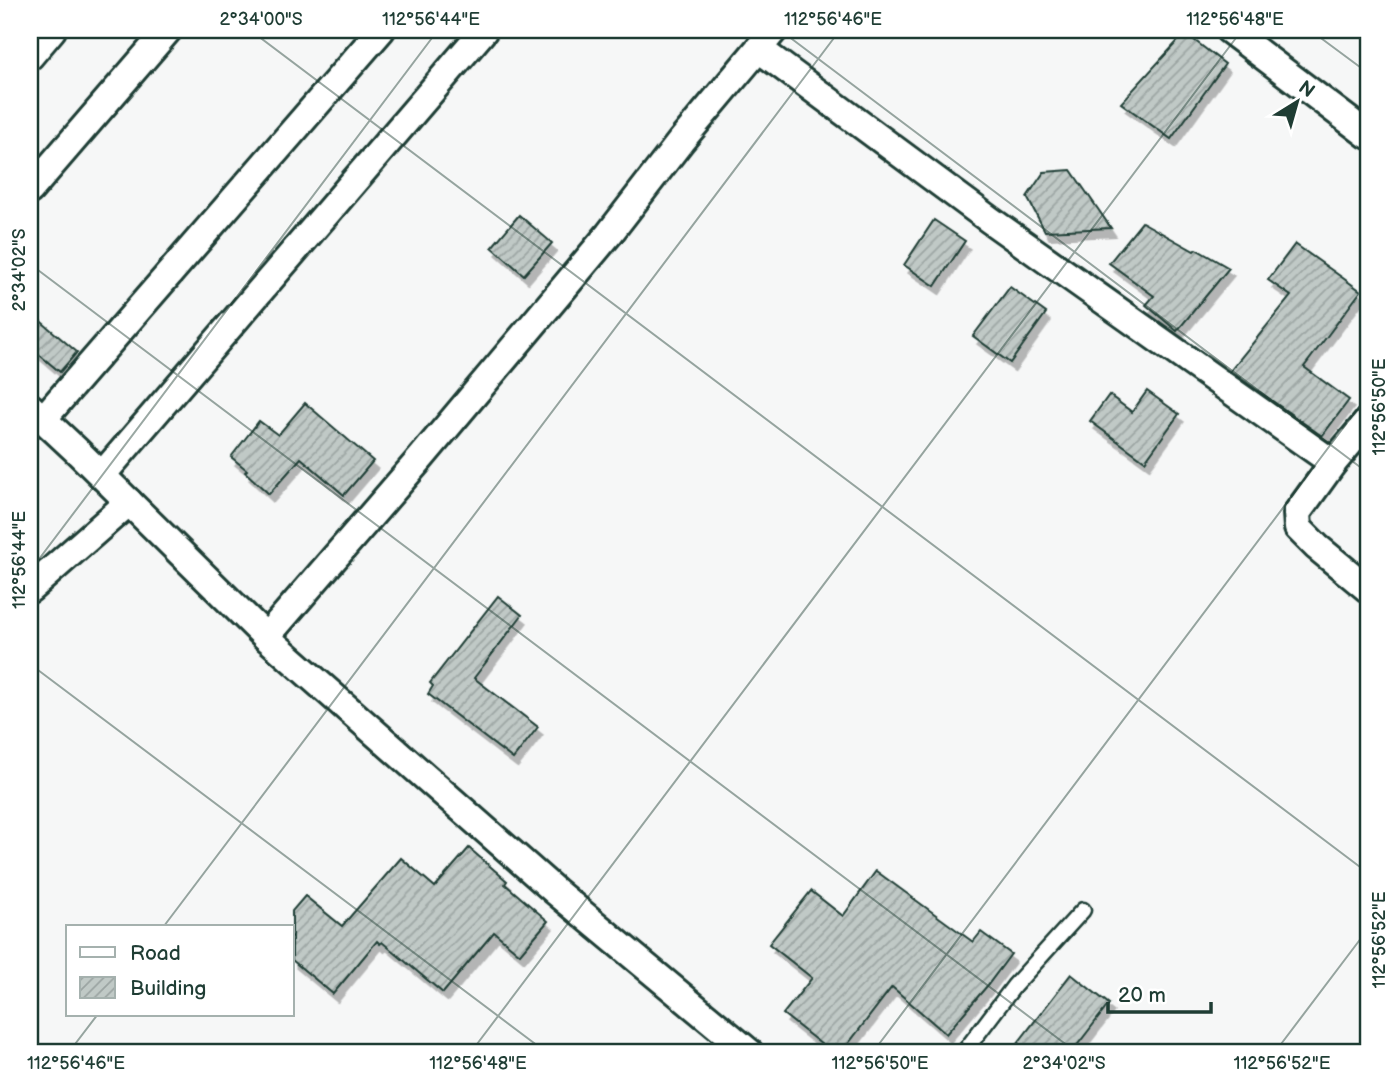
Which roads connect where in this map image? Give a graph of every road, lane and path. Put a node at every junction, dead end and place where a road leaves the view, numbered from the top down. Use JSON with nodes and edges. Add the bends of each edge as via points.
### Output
{"nodes":[{"id":1,"x":52,"y":30,"type":"edge"},
{"id":2,"x":168,"y":30,"type":"edge"},
{"id":3,"x":381,"y":30,"type":"edge"},
{"id":4,"x":484,"y":30,"type":"edge"},
{"id":5,"x":1229,"y":30,"type":"edge"},
{"id":6,"x":766,"y":39,"type":"edge"},
{"id":7,"x":30,"y":56,"type":"edge"},
{"id":8,"x":1368,"y":135,"type":"edge"},
{"id":9,"x":30,"y":190,"type":"edge"},
{"id":10,"x":36,"y":413,"type":"edge"},
{"id":11,"x":1368,"y":421,"type":"edge"},
{"id":12,"x":1334,"y":463,"type":"junction"},
{"id":13,"x":102,"y":475,"type":"junction"},
{"id":14,"x":129,"y":502,"type":"junction"},
{"id":15,"x":30,"y":589,"type":"edge"},
{"id":16,"x":1368,"y":589,"type":"edge"},
{"id":17,"x":266,"y":637,"type":"junction"},
{"id":18,"x":1083,"y":910,"type":"dead end"},
{"id":19,"x":749,"y":1052,"type":"edge"},
{"id":20,"x":964,"y":1052,"type":"edge"}],
"edges":[{"from":1,"to":7,"type":"street"},
{"from":2,"to":9,"type":"street"},
{"from":3,"to":10,"type":"street"},
{"from":4,"to":13,"type":"street"},
{"from":5,"to":8,"type":"street"},
{"from":6,"to":12,"type":"street","via":[[990,220]]},
{"from":6,"to":17,"type":"street","via":[[429,449]]},
{"from":10,"to":13,"type":"street"},
{"from":11,"to":12,"type":"street"},
{"from":12,"to":16,"type":"street","via":[[1297,513],[1297,528]]},
{"from":13,"to":14,"type":"street"},
{"from":14,"to":15,"type":"street"},
{"from":14,"to":17,"type":"street"},
{"from":17,"to":19,"type":"street","via":[[555,891]]},
{"from":18,"to":20,"type":"lane","via":[[1014,986]]}]}
